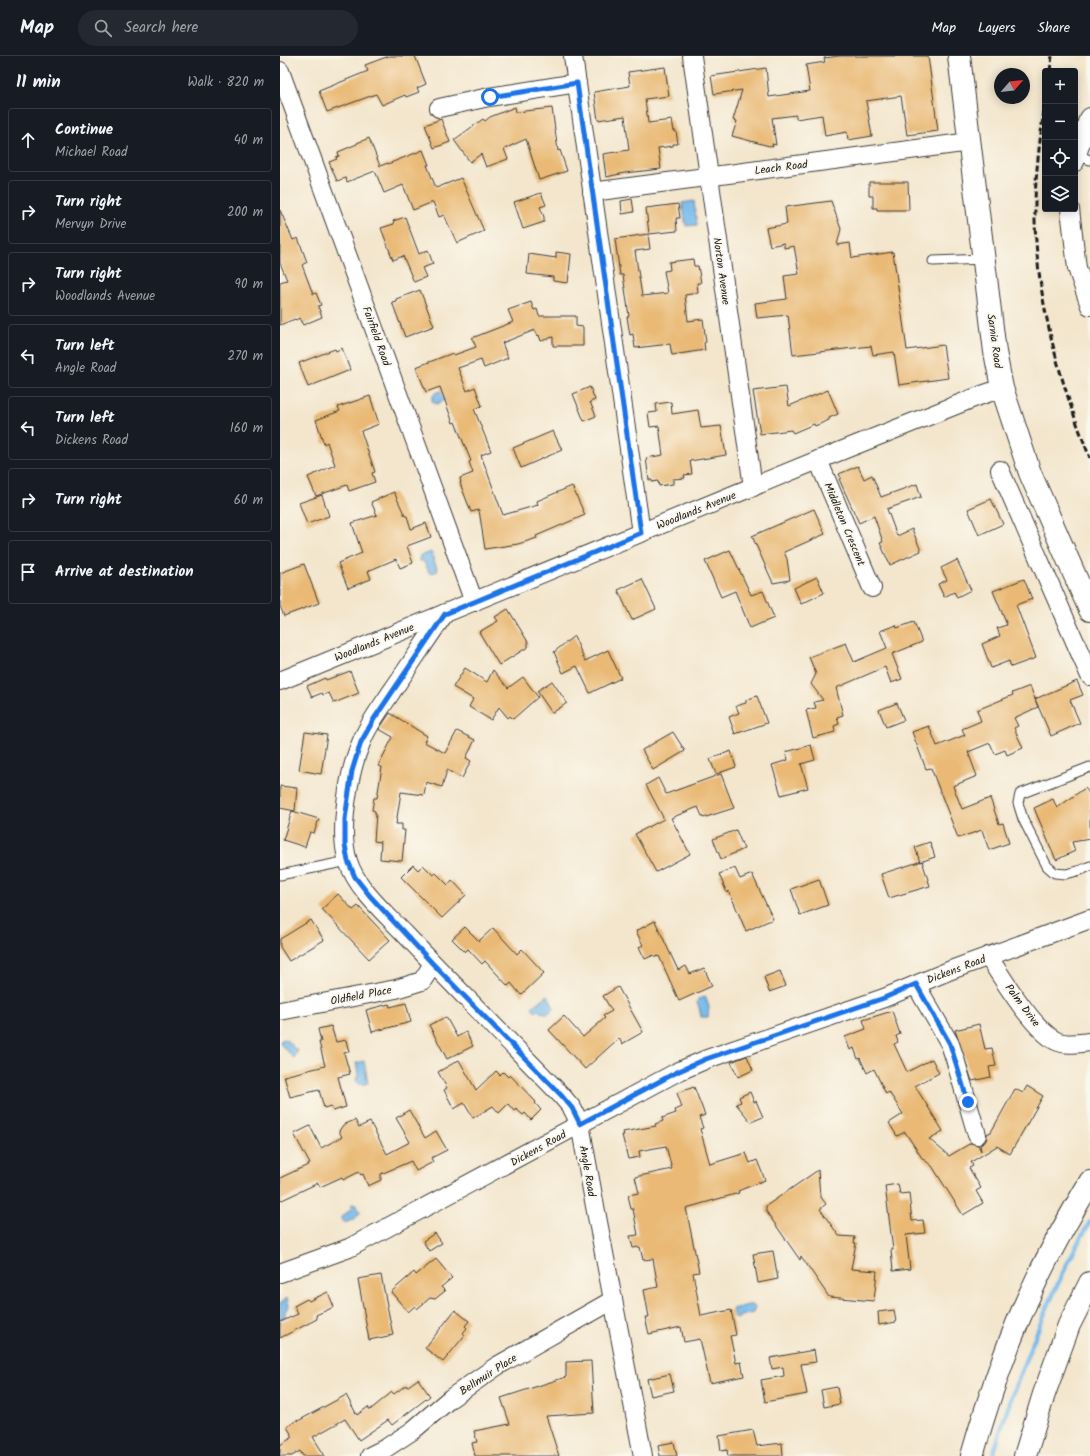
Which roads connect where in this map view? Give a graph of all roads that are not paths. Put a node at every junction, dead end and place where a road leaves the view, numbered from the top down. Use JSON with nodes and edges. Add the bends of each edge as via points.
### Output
{"nodes":[{"id":1,"x":573,"y":56,"type":"edge"},
{"id":2,"x":692,"y":56,"type":"edge"},
{"id":3,"x":959,"y":56,"type":"edge"},
{"id":4,"x":280,"y":71,"type":"edge"},
{"id":5,"x":577,"y":83,"type":"junction"},
{"id":6,"x":440,"y":108,"type":"dead end"},
{"id":7,"x":1090,"y":117,"type":"edge"},
{"id":8,"x":970,"y":142,"type":"junction"},
{"id":9,"x":1081,"y":159,"type":"edge"},
{"id":10,"x":708,"y":176,"type":"junction"},
{"id":11,"x":592,"y":192,"type":"junction"},
{"id":12,"x":1070,"y":212,"type":"edge"},
{"id":13,"x":985,"y":259,"type":"junction"},
{"id":14,"x":933,"y":261,"type":"dead end"},
{"id":15,"x":1090,"y":306,"type":"edge"},
{"id":16,"x":1002,"y":388,"type":"junction"},
{"id":17,"x":818,"y":460,"type":"junction"},
{"id":18,"x":1000,"y":470,"type":"dead end"},
{"id":19,"x":753,"y":487,"type":"junction"},
{"id":20,"x":641,"y":533,"type":"junction"},
{"id":21,"x":1063,"y":548,"type":"junction"},
{"id":22,"x":1039,"y":560,"type":"junction"},
{"id":23,"x":872,"y":588,"type":"dead end"},
{"id":24,"x":474,"y":602,"type":"junction"},
{"id":25,"x":1090,"y":610,"type":"edge"},
{"id":26,"x":445,"y":614,"type":"junction"},
{"id":27,"x":1090,"y":676,"type":"edge"},
{"id":28,"x":280,"y":681,"type":"edge"},
{"id":29,"x":1090,"y":767,"type":"edge"},
{"id":30,"x":348,"y":861,"type":"junction"},
{"id":31,"x":1090,"y":866,"type":"edge"},
{"id":32,"x":280,"y":875,"type":"edge"},
{"id":33,"x":1090,"y":919,"type":"edge"},
{"id":34,"x":988,"y":956,"type":"junction"},
{"id":35,"x":433,"y":964,"type":"junction"},
{"id":36,"x":916,"y":984,"type":"junction"},
{"id":37,"x":280,"y":1011,"type":"edge"},
{"id":38,"x":1090,"y":1042,"type":"edge"},
{"id":39,"x":580,"y":1124,"type":"junction"},
{"id":40,"x":977,"y":1135,"type":"dead end"},
{"id":41,"x":1090,"y":1182,"type":"edge"},
{"id":42,"x":280,"y":1273,"type":"edge"},
{"id":43,"x":1090,"y":1283,"type":"edge"},
{"id":44,"x":613,"y":1300,"type":"junction"},
{"id":45,"x":370,"y":1456,"type":"edge"},
{"id":46,"x":644,"y":1456,"type":"edge"},
{"id":47,"x":972,"y":1456,"type":"edge"},
{"id":48,"x":1025,"y":1456,"type":"edge"}],
"edges":[{"from":1,"to":5,"type":"street"},
{"from":2,"to":10,"type":"street","name":"Norton Avenue"},
{"from":3,"to":8,"type":"main road","name":"Sarnia Road"},
{"from":4,"to":24,"type":"street","name":"Fairfield Road"},
{"from":5,"to":6,"type":"street"},
{"from":5,"to":11,"type":"street"},
{"from":7,"to":9,"type":"street"},
{"from":8,"to":10,"type":"street","name":"Leach Road"},
{"from":8,"to":13,"type":"main road","name":"Sarnia Road"},
{"from":10,"to":11,"type":"street","name":"Leach Road"},
{"from":10,"to":19,"type":"street","name":"Norton Avenue"},
{"from":11,"to":20,"type":"street"},
{"from":12,"to":15,"type":"street","via":[[1076,268]]},
{"from":13,"to":14,"type":"lane"},
{"from":13,"to":16,"type":"main road","name":"Sarnia Road","via":[[995,352]]},
{"from":16,"to":17,"type":"street","name":"Woodlands Avenue"},
{"from":16,"to":21,"type":"main road","name":"Sarnia Road","via":[[1030,473]]},
{"from":17,"to":19,"type":"street","name":"Woodlands Avenue"},
{"from":17,"to":23,"type":"street","name":"Middleton Crescent"},
{"from":18,"to":22,"type":"street"},
{"from":19,"to":20,"type":"street","name":"Woodlands Avenue"},
{"from":20,"to":24,"type":"street","name":"Woodlands Avenue"},
{"from":21,"to":22,"type":"street"},
{"from":21,"to":25,"type":"main road","name":"Sarnia Road"},
{"from":22,"to":27,"type":"street"},
{"from":24,"to":26,"type":"street","name":"Woodlands Avenue"},
{"from":26,"to":28,"type":"street","name":"Woodlands Avenue"},
{"from":26,"to":30,"type":"street","name":"Angle Road","via":[[361,742],[352,771],[345,819]]},
{"from":29,"to":31,"type":"lane","via":[[1020,794],[1018,803],[1023,819],[1047,866],[1055,873],[1066,874]]},
{"from":30,"to":32,"type":"lane"},
{"from":30,"to":35,"type":"street","name":"Angle Road","via":[[355,877],[370,896]]},
{"from":33,"to":34,"type":"street","name":"Dickens Road"},
{"from":34,"to":36,"type":"street","name":"Dickens Road"},
{"from":34,"to":38,"type":"street","name":"Palm Drive","via":[[1040,1029],[1057,1041],[1073,1044]]},
{"from":35,"to":37,"type":"street","name":"Oldfield Place","via":[[422,981],[396,989]]},
{"from":35,"to":39,"type":"street","name":"Angle Road","via":[[561,1095],[572,1108]]},
{"from":36,"to":39,"type":"street","name":"Dickens Road","via":[[884,998],[706,1059]]},
{"from":36,"to":40,"type":"street","via":[[950,1044]]},
{"from":39,"to":42,"type":"street","name":"Dickens Road","via":[[349,1248]]},
{"from":39,"to":44,"type":"street","name":"Angle Road"},
{"from":41,"to":47,"type":"main road","via":[[1035,1281],[989,1398]]},
{"from":43,"to":48,"type":"main road","via":[[1069,1325]]},
{"from":44,"to":45,"type":"street","name":"Bellmuir Place","via":[[497,1366],[451,1398],[412,1431]]},
{"from":44,"to":46,"type":"street","name":"Angle Road"}]}
